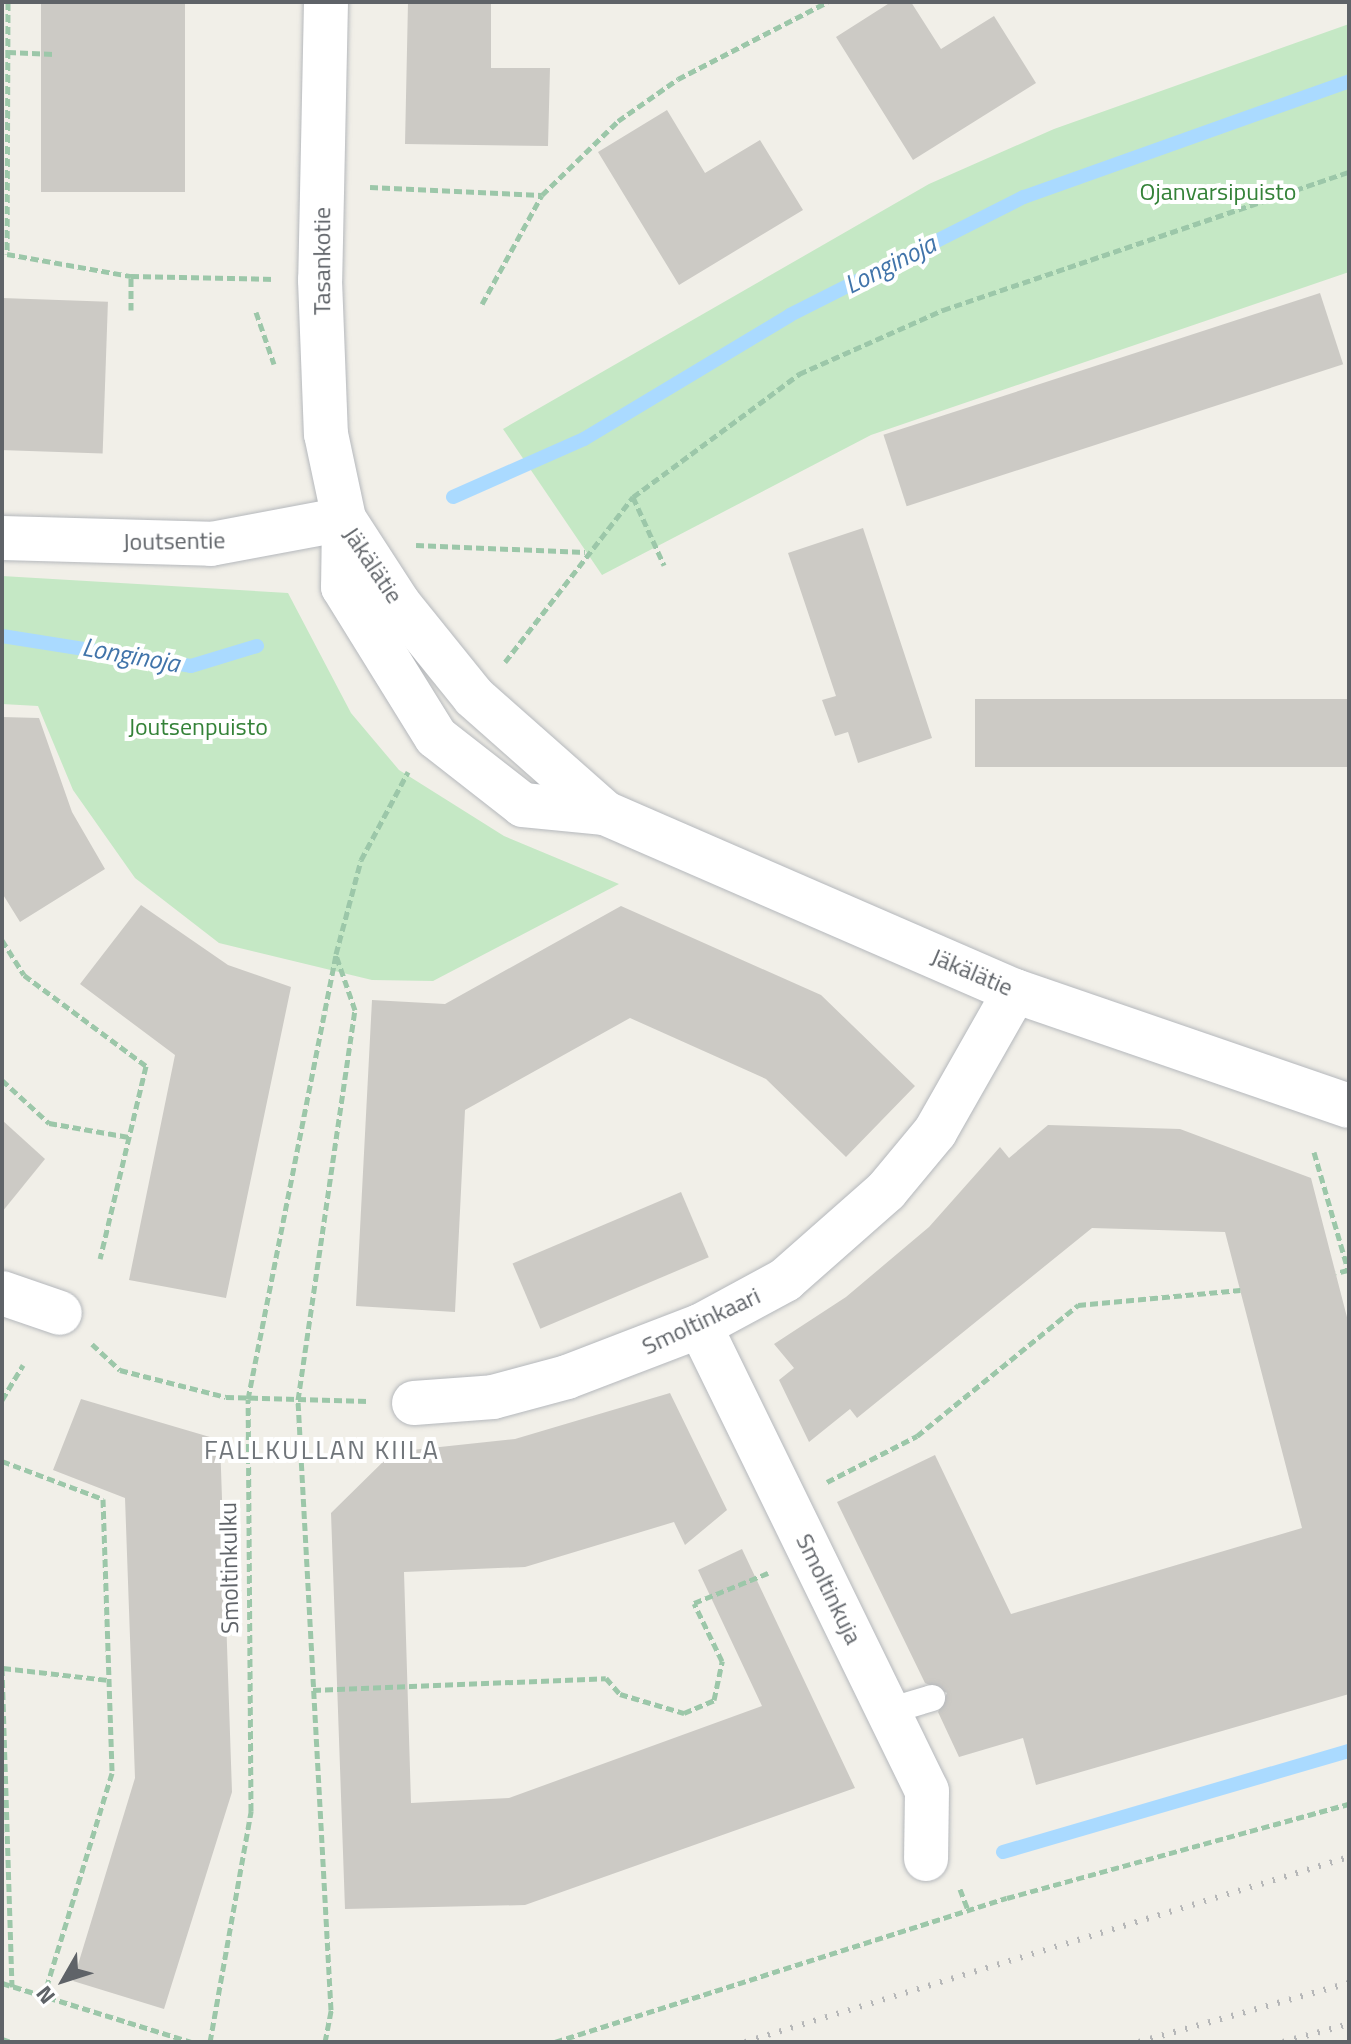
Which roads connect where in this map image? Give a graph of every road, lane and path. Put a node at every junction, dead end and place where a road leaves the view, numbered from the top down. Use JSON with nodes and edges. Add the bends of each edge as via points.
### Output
{"nodes":[{"id":1,"x":8,"y":2,"type":"edge"},
{"id":2,"x":326,"y":2,"type":"edge"},
{"id":3,"x":827,"y":2,"type":"edge"},
{"id":4,"x":8,"y":52,"type":"junction"},
{"id":5,"x":54,"y":54,"type":"dead end"},
{"id":6,"x":1349,"y":172,"type":"edge"},
{"id":7,"x":370,"y":187,"type":"dead end"},
{"id":8,"x":542,"y":195,"type":"junction"},
{"id":9,"x":131,"y":276,"type":"junction"},
{"id":10,"x":320,"y":280,"type":"junction"},
{"id":11,"x":482,"y":304,"type":"dead end"},
{"id":12,"x":131,"y":310,"type":"dead end"},
{"id":13,"x":633,"y":497,"type":"junction"},
{"id":14,"x":344,"y":519,"type":"junction"},
{"id":15,"x":2,"y":538,"type":"edge"},
{"id":16,"x":411,"y":545,"type":"dead end"},
{"id":17,"x":585,"y":552,"type":"junction"},
{"id":18,"x":664,"y":565,"type":"dead end"},
{"id":19,"x":497,"y":673,"type":"dead end"},
{"id":20,"x":414,"y":762,"type":"dead end"},
{"id":21,"x":2,"y":940,"type":"edge"},
{"id":22,"x":336,"y":954,"type":"junction"},
{"id":23,"x":1015,"y":991,"type":"junction"},
{"id":24,"x":2,"y":1080,"type":"edge"},
{"id":25,"x":1349,"y":1106,"type":"edge"},
{"id":26,"x":129,"y":1137,"type":"junction"},
{"id":27,"x":1314,"y":1152,"type":"dead end"},
{"id":28,"x":100,"y":1259,"type":"dead end"},
{"id":29,"x":1336,"y":1273,"type":"dead end"},
{"id":30,"x":1240,"y":1290,"type":"dead end"},
{"id":31,"x":2,"y":1293,"type":"edge"},
{"id":32,"x":60,"y":1313,"type":"joint"},
{"id":33,"x":700,"y":1326,"type":"junction"},
{"id":34,"x":23,"y":1365,"type":"dead end"},
{"id":35,"x":248,"y":1399,"type":"junction"},
{"id":36,"x":2,"y":1400,"type":"edge"},
{"id":37,"x":298,"y":1400,"type":"junction"},
{"id":38,"x":414,"y":1403,"type":"joint"},
{"id":39,"x":2,"y":1461,"type":"edge"},
{"id":40,"x":812,"y":1490,"type":"dead end"},
{"id":41,"x":768,"y":1573,"type":"dead end"},
{"id":42,"x":2,"y":1668,"type":"edge"},
{"id":43,"x":109,"y":1680,"type":"junction"},
{"id":44,"x":313,"y":1690,"type":"junction"},
{"id":45,"x":932,"y":1698,"type":"dead end"},
{"id":46,"x":889,"y":1711,"type":"junction"},
{"id":47,"x":1349,"y":1804,"type":"edge"},
{"id":48,"x":926,"y":1859,"type":"dead end"},
{"id":49,"x":2,"y":1983,"type":"edge"},
{"id":50,"x":12,"y":1987,"type":"junction"},
{"id":51,"x":44,"y":1996,"type":"junction"},
{"id":52,"x":2,"y":2039,"type":"edge"},
{"id":53,"x":11,"y":2042,"type":"edge"},
{"id":54,"x":191,"y":2042,"type":"edge"},
{"id":55,"x":210,"y":2042,"type":"edge"},
{"id":56,"x":325,"y":2042,"type":"edge"},
{"id":57,"x":555,"y":2042,"type":"edge"}],
"edges":[{"from":1,"to":4,"type":"path"},
{"from":2,"to":10,"type":"street","name":"Tasankotie"},
{"from":3,"to":8,"type":"path","via":[[678,79],[618,121]]},
{"from":4,"to":5,"type":"path"},
{"from":4,"to":9,"type":"path","via":[[7,254]]},
{"from":6,"to":13,"type":"path","via":[[943,310],[799,374]]},
{"from":7,"to":8,"type":"path"},
{"from":8,"to":11,"type":"path"},
{"from":9,"to":10,"type":"path"},
{"from":9,"to":12,"type":"path"},
{"from":10,"to":14,"type":"street","name":"Tasankotie","via":[[328,458]]},
{"from":13,"to":17,"type":"path"},
{"from":13,"to":18,"type":"path"},
{"from":14,"to":15,"type":"street","name":"Joutsentie","via":[[211,544]]},
{"from":14,"to":23,"type":"street","name":"Jäkälätie","via":[[343,587],[436,737],[523,805],[605,813]]},
{"from":16,"to":17,"type":"path"},
{"from":17,"to":19,"type":"path"},
{"from":20,"to":22,"type":"path","name":"Smoltinkulku","via":[[361,860]]},
{"from":21,"to":26,"type":"path","via":[[24,975],[146,1066]]},
{"from":22,"to":35,"type":"path","name":"Smoltinkulku"},
{"from":22,"to":37,"type":"path","via":[[355,1010]]},
{"from":23,"to":25,"type":"street","name":"Jäkälätie"},
{"from":23,"to":33,"type":"street","name":"Smoltinkaari","via":[[935,1132],[886,1191],[785,1280]]},
{"from":24,"to":26,"type":"path","via":[[49,1123]]},
{"from":26,"to":28,"type":"path"},
{"from":27,"to":29,"type":"path","via":[[1348,1270]]},
{"from":30,"to":40,"type":"path","via":[[1078,1305],[917,1436]]},
{"from":31,"to":32,"type":"street"},
{"from":32,"to":35,"type":"path","via":[[120,1370]]},
{"from":33,"to":38,"type":"street","name":"Smoltinkaari","via":[[493,1397]]},
{"from":33,"to":46,"type":"street","name":"Smoltinkuja"},
{"from":34,"to":36,"type":"path"},
{"from":35,"to":37,"type":"path"},
{"from":35,"to":55,"type":"path","name":"Smoltinkulku","via":[[251,1811]]},
{"from":37,"to":38,"type":"path"},
{"from":37,"to":44,"type":"path"},
{"from":39,"to":43,"type":"path","via":[[103,1499]]},
{"from":41,"to":44,"type":"path","via":[[694,1603],[722,1661],[714,1700],[684,1713],[620,1694],[606,1678]]},
{"from":42,"to":43,"type":"path"},
{"from":42,"to":50,"type":"path"},
{"from":43,"to":51,"type":"path","via":[[112,1773]]},
{"from":44,"to":56,"type":"path","via":[[331,2010]]},
{"from":45,"to":46,"type":"lane"},
{"from":46,"to":48,"type":"street","name":"Smoltinkuja","via":[[927,1791]]},
{"from":47,"to":57,"type":"path","via":[[1007,1898]]},
{"from":49,"to":50,"type":"path"},
{"from":50,"to":51,"type":"path"},
{"from":51,"to":54,"type":"path"},
{"from":52,"to":53,"type":"path"}]}
